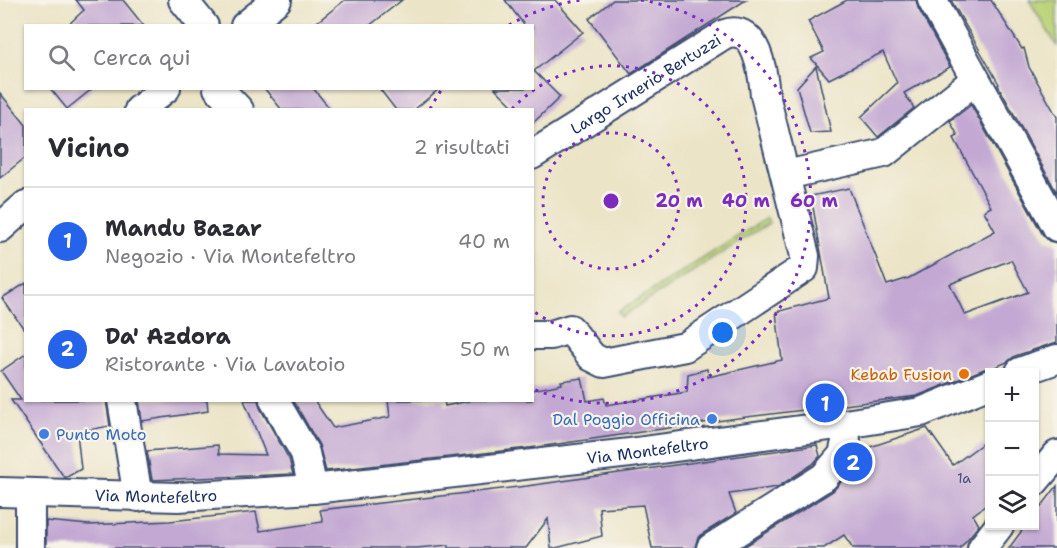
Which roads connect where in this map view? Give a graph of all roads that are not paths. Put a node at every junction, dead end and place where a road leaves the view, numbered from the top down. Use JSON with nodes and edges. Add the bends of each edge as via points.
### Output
{"nodes":[{"id":1,"x":183,"y":0,"type":"edge"},
{"id":2,"x":277,"y":0,"type":"edge"},
{"id":3,"x":932,"y":0,"type":"edge"},
{"id":4,"x":202,"y":24,"type":"edge"},
{"id":5,"x":247,"y":24,"type":"edge"},
{"id":6,"x":975,"y":80,"type":"junction"},
{"id":7,"x":164,"y":90,"type":"edge"},
{"id":8,"x":220,"y":90,"type":"edge"},
{"id":9,"x":141,"y":108,"type":"edge"},
{"id":10,"x":237,"y":108,"type":"edge"},
{"id":11,"x":534,"y":154,"type":"edge"},
{"id":12,"x":786,"y":175,"type":"junction"},
{"id":13,"x":24,"y":207,"type":"edge"},
{"id":14,"x":1057,"y":227,"type":"edge"},
{"id":15,"x":0,"y":228,"type":"edge"},
{"id":16,"x":534,"y":335,"type":"edge"},
{"id":17,"x":1057,"y":359,"type":"edge"},
{"id":18,"x":1031,"y":368,"type":"edge"},
{"id":19,"x":982,"y":386,"type":"edge"},
{"id":20,"x":122,"y":402,"type":"edge"},
{"id":21,"x":274,"y":402,"type":"edge"},
{"id":22,"x":845,"y":424,"type":"junction"},
{"id":23,"x":1057,"y":455,"type":"edge"},
{"id":24,"x":1039,"y":477,"type":"edge"},
{"id":25,"x":313,"y":489,"type":"junction"},
{"id":26,"x":0,"y":492,"type":"edge"},
{"id":27,"x":30,"y":493,"type":"junction"},
{"id":28,"x":138,"y":497,"type":"junction"},
{"id":29,"x":995,"y":530,"type":"edge"},
{"id":30,"x":30,"y":548,"type":"edge"},
{"id":31,"x":711,"y":548,"type":"edge"},
{"id":32,"x":981,"y":548,"type":"edge"}],
"edges":[{"from":1,"to":4,"type":"street"},
{"from":2,"to":5,"type":"street"},
{"from":3,"to":6,"type":"street"},
{"from":6,"to":12,"type":"street","via":[[884,153]]},
{"from":6,"to":14,"type":"street"},
{"from":7,"to":9,"type":"street"},
{"from":8,"to":10,"type":"street"},
{"from":11,"to":12,"type":"street","name":"Largo Irnerio Bertuzzi","via":[[733,31],[743,33],[753,46]]},
{"from":12,"to":16,"type":"street","name":"Largo Irnerio Bertuzzi","via":[[805,256],[804,268],[685,347],[604,363],[592,357],[570,329]]},
{"from":13,"to":15,"type":"street"},
{"from":17,"to":18,"type":"street"},
{"from":19,"to":22,"type":"street","name":"Via Montefeltro","via":[[921,412]]},
{"from":20,"to":28,"type":"street"},
{"from":21,"to":25,"type":"street","via":[[305,453]]},
{"from":22,"to":25,"type":"street","name":"Via Montefeltro"},
{"from":22,"to":31,"type":"street","via":[[843,455],[824,477]]},
{"from":23,"to":24,"type":"street"},
{"from":25,"to":28,"type":"street","name":"Via Montefeltro"},
{"from":26,"to":27,"type":"street","name":"Via Montefeltro"},
{"from":27,"to":28,"type":"street","name":"Via Montefeltro"},
{"from":27,"to":30,"type":"street"},
{"from":29,"to":32,"type":"street"}]}
